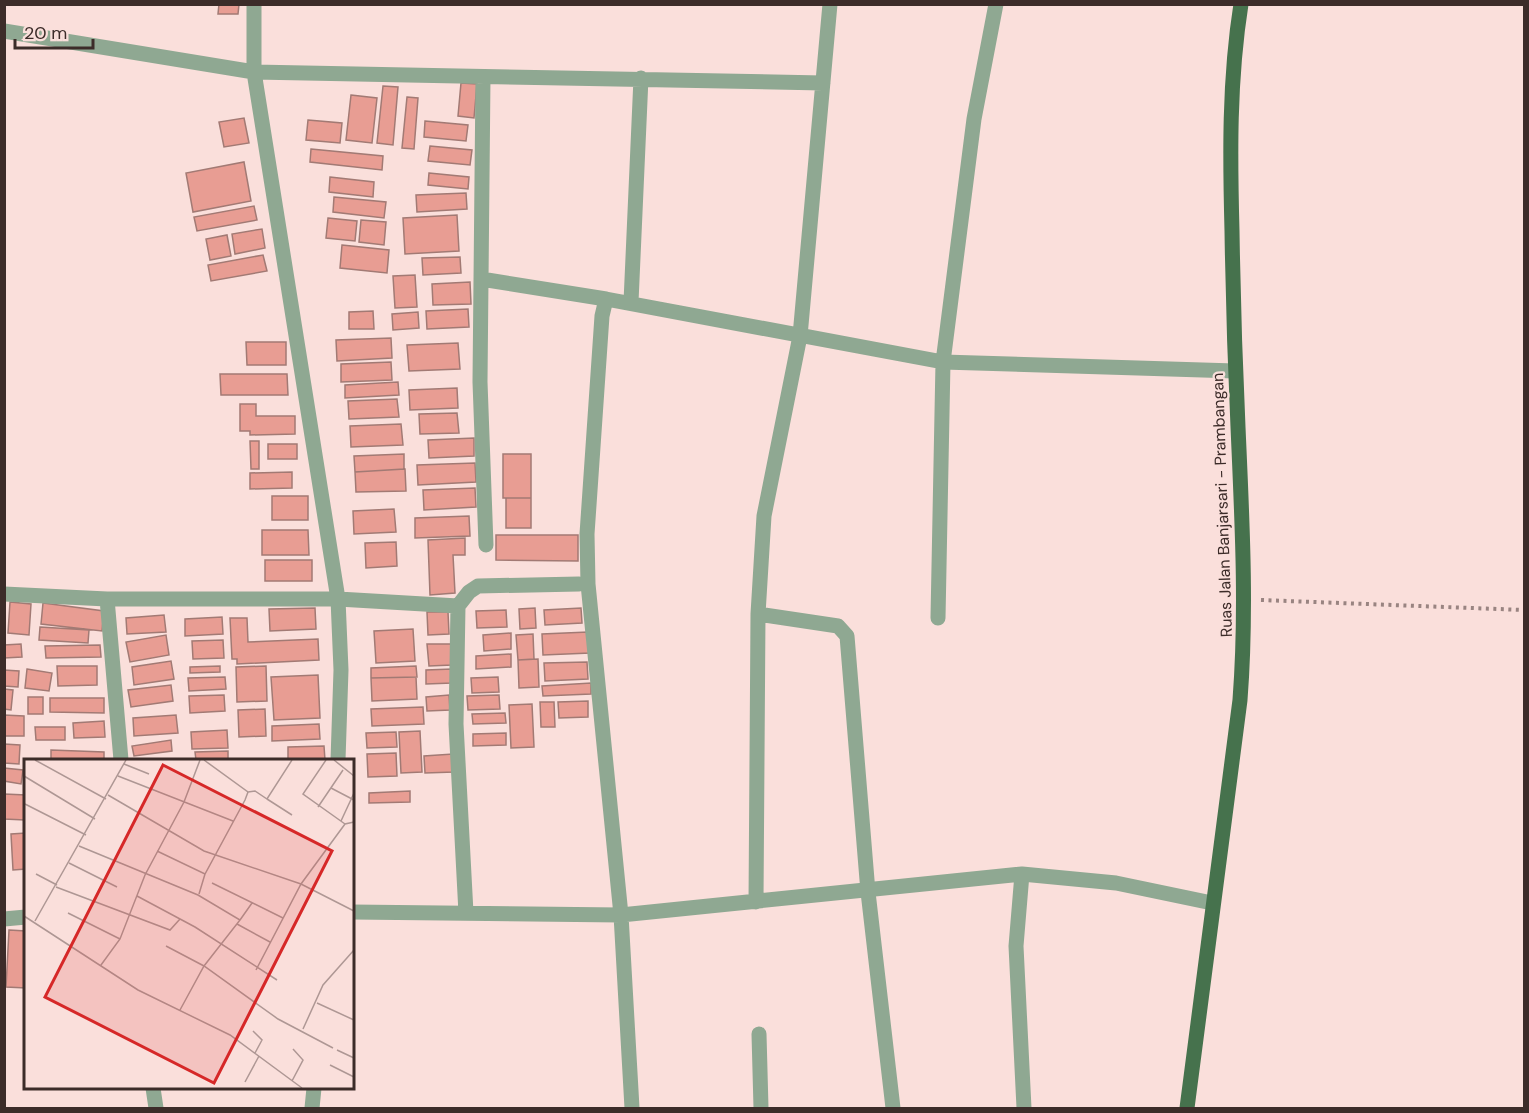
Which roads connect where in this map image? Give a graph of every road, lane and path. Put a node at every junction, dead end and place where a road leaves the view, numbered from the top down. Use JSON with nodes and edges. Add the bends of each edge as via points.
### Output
{"nodes":[{"id":1,"x":254,"y":4,"type":"edge"},
{"id":2,"x":830,"y":4,"type":"edge"},
{"id":3,"x":996,"y":4,"type":"edge"},
{"id":4,"x":1241,"y":4,"type":"edge"},
{"id":5,"x":4,"y":31,"type":"edge"},
{"id":6,"x":254,"y":72,"type":"junction"},
{"id":7,"x":483,"y":77,"type":"junction"},
{"id":8,"x":641,"y":78,"type":"junction"},
{"id":9,"x":823,"y":83,"type":"junction"},
{"id":10,"x":481,"y":279,"type":"junction"},
{"id":11,"x":606,"y":299,"type":"junction"},
{"id":12,"x":631,"y":302,"type":"junction"},
{"id":13,"x":800,"y":336,"type":"junction"},
{"id":14,"x":943,"y":362,"type":"junction"},
{"id":15,"x":1235,"y":371,"type":"junction"},
{"id":16,"x":486,"y":545,"type":"dead end"},
{"id":17,"x":579,"y":585,"type":"dead end"},
{"id":18,"x":4,"y":594,"type":"edge"},
{"id":19,"x":107,"y":599,"type":"junction"},
{"id":20,"x":338,"y":599,"type":"junction"},
{"id":21,"x":1245,"y":599,"type":"junction"},
{"id":22,"x":458,"y":606,"type":"junction"},
{"id":23,"x":1524,"y":610,"type":"edge"},
{"id":24,"x":758,"y":614,"type":"junction"},
{"id":25,"x":938,"y":618,"type":"dead end"},
{"id":26,"x":121,"y":759,"type":"edge"},
{"id":27,"x":338,"y":759,"type":"edge"},
{"id":28,"x":1022,"y":874,"type":"junction"},
{"id":29,"x":868,"y":892,"type":"junction"},
{"id":30,"x":756,"y":902,"type":"junction"},
{"id":31,"x":1212,"y":903,"type":"junction"},
{"id":32,"x":354,"y":912,"type":"edge"},
{"id":33,"x":466,"y":913,"type":"junction"},
{"id":34,"x":621,"y":915,"type":"junction"},
{"id":35,"x":24,"y":917,"type":"edge"},
{"id":36,"x":4,"y":920,"type":"edge"},
{"id":37,"x":759,"y":1034,"type":"dead end"},
{"id":38,"x":153,"y":1089,"type":"edge"},
{"id":39,"x":314,"y":1089,"type":"edge"},
{"id":40,"x":156,"y":1108,"type":"edge"},
{"id":41,"x":312,"y":1108,"type":"edge"},
{"id":42,"x":632,"y":1108,"type":"edge"},
{"id":43,"x":761,"y":1108,"type":"edge"},
{"id":44,"x":893,"y":1108,"type":"edge"},
{"id":45,"x":1024,"y":1108,"type":"edge"},
{"id":46,"x":1186,"y":1108,"type":"edge"}],
"edges":[{"from":1,"to":6,"type":"street"},
{"from":2,"to":9,"type":"street"},
{"from":3,"to":14,"type":"street","via":[[974,119]]},
{"from":4,"to":15,"type":"main road","name":"Ruas Jalan Banjarsari - Prambangan","via":[[1234,44],[1230,144]]},
{"from":5,"to":6,"type":"street"},
{"from":6,"to":7,"type":"street"},
{"from":6,"to":20,"type":"street"},
{"from":7,"to":8,"type":"street"},
{"from":7,"to":10,"type":"street"},
{"from":8,"to":9,"type":"street"},
{"from":8,"to":12,"type":"street"},
{"from":9,"to":13,"type":"street"},
{"from":10,"to":11,"type":"street"},
{"from":10,"to":16,"type":"street"},
{"from":11,"to":12,"type":"street"},
{"from":11,"to":34,"type":"street","via":[[587,534],[588,584]]},
{"from":12,"to":13,"type":"street"},
{"from":13,"to":14,"type":"street"},
{"from":13,"to":24,"type":"street","via":[[764,516]]},
{"from":14,"to":15,"type":"street"},
{"from":14,"to":25,"type":"street"},
{"from":15,"to":21,"type":"main road","name":"Ruas Jalan Banjarsari - Prambangan"},
{"from":17,"to":22,"type":"street","via":[[478,586]]},
{"from":18,"to":19,"type":"street"},
{"from":19,"to":20,"type":"street"},
{"from":19,"to":26,"type":"street"},
{"from":20,"to":22,"type":"street"},
{"from":20,"to":27,"type":"street"},
{"from":21,"to":23,"type":"path"},
{"from":21,"to":31,"type":"main road","name":"Ruas Jalan Banjarsari - Prambangan","via":[[1240,700]]},
{"from":22,"to":33,"type":"street","via":[[456,724]]},
{"from":24,"to":29,"type":"street","via":[[838,626],[846,636]]},
{"from":24,"to":30,"type":"street"},
{"from":28,"to":29,"type":"street"},
{"from":28,"to":31,"type":"street","via":[[1116,882]]},
{"from":28,"to":45,"type":"street","via":[[1016,946]]},
{"from":29,"to":30,"type":"street"},
{"from":29,"to":44,"type":"street"},
{"from":30,"to":34,"type":"street"},
{"from":31,"to":46,"type":"main road","name":"Ruas Jalan Banjarsari - Prambangan"},
{"from":32,"to":33,"type":"street"},
{"from":33,"to":34,"type":"street"},
{"from":34,"to":42,"type":"street"},
{"from":35,"to":36,"type":"street"},
{"from":37,"to":43,"type":"street"},
{"from":38,"to":40,"type":"street"},
{"from":39,"to":41,"type":"street"}]}
